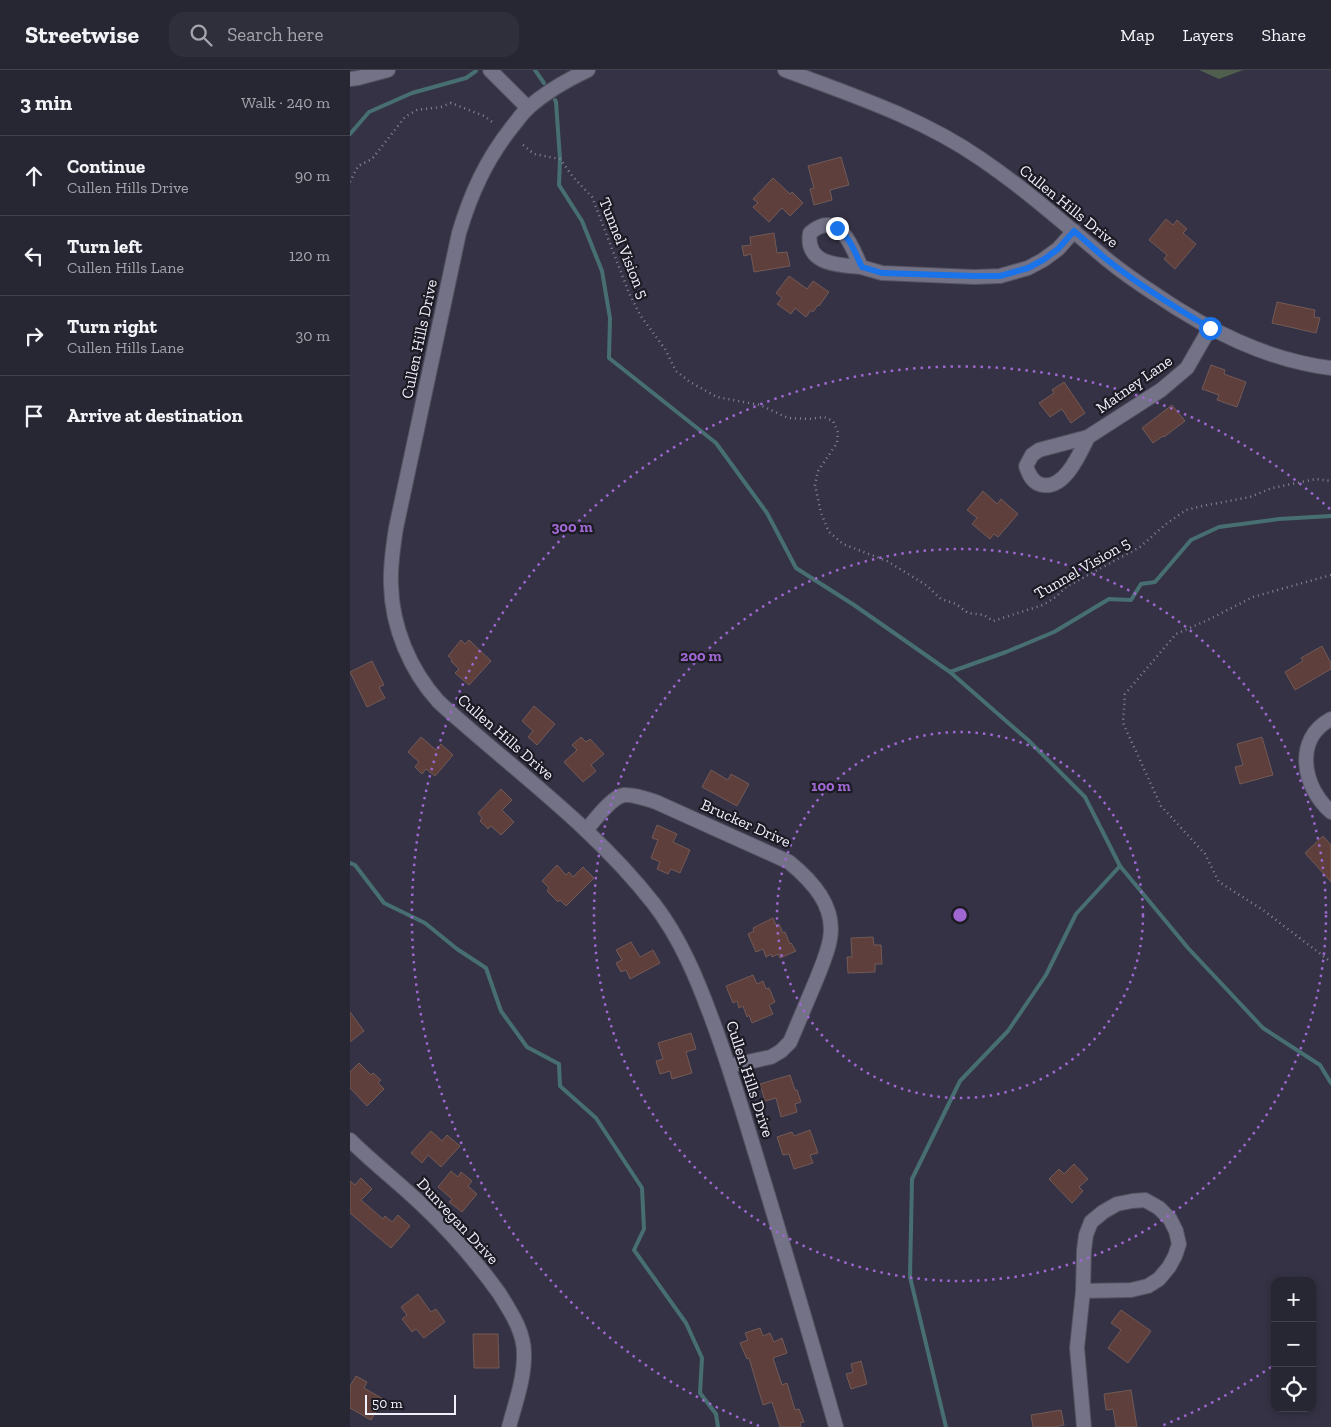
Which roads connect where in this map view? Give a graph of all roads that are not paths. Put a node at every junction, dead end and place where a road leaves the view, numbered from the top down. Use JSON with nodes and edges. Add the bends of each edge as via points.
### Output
{"nodes":[{"id":1,"x":388,"y":70,"type":"edge"},
{"id":2,"x":490,"y":70,"type":"edge"},
{"id":3,"x":588,"y":70,"type":"edge"},
{"id":4,"x":785,"y":70,"type":"edge"},
{"id":5,"x":350,"y":79,"type":"edge"},
{"id":6,"x":528,"y":108,"type":"junction"},
{"id":7,"x":1074,"y":231,"type":"junction"},
{"id":8,"x":862,"y":267,"type":"dead end"},
{"id":9,"x":1210,"y":328,"type":"junction"},
{"id":10,"x":1331,"y":368,"type":"edge"},
{"id":11,"x":1088,"y":437,"type":"dead end"},
{"id":12,"x":1331,"y":719,"type":"edge"},
{"id":13,"x":1331,"y":812,"type":"edge"},
{"id":14,"x":586,"y":830,"type":"junction"},
{"id":15,"x":729,"y":1066,"type":"junction"},
{"id":16,"x":350,"y":1140,"type":"edge"},
{"id":17,"x":1083,"y":1291,"type":"junction"},
{"id":18,"x":509,"y":1427,"type":"edge"},
{"id":19,"x":836,"y":1427,"type":"edge"},
{"id":20,"x":1084,"y":1427,"type":"edge"}],
"edges":[{"from":1,"to":5,"type":"street"},
{"from":2,"to":6,"type":"street"},
{"from":3,"to":6,"type":"street","name":"Cullen Hills Drive"},
{"from":4,"to":7,"type":"street","name":"Cullen Hills Drive","via":[[857,96],[954,141],[983,159]]},
{"from":6,"to":14,"type":"street","name":"Cullen Hills Drive","via":[[496,148],[476,186],[459,233],[396,528],[391,586],[400,636],[421,678],[438,700]]},
{"from":7,"to":8,"type":"street","via":[[1043,260],[1000,276],[882,273]]},
{"from":7,"to":9,"type":"street","name":"Cullen Hills Drive","via":[[1134,279]]},
{"from":9,"to":10,"type":"street","name":"Cullen Hills Drive","via":[[1276,356]]},
{"from":9,"to":11,"type":"street","name":"Matney Lane","via":[[1187,368],[1174,380]]},
{"from":12,"to":13,"type":"street","via":[[1313,733],[1306,763],[1314,790]]},
{"from":14,"to":15,"type":"street","name":"Cullen Hills Drive","via":[[619,862],[655,905],[678,942],[698,981]]},
{"from":14,"to":15,"type":"street","name":"Brucker Drive","via":[[617,798],[625,795],[639,797],[789,862],[816,887],[830,916],[831,937],[790,1042],[771,1057]]},
{"from":15,"to":19,"type":"street","name":"Cullen Hills Drive"},
{"from":16,"to":18,"type":"street","name":"Dunvegan Drive","via":[[458,1241],[507,1306],[522,1334],[524,1355],[522,1377]]},
{"from":17,"to":17,"type":"street","via":[[1132,1290],[1159,1279],[1169,1267],[1179,1244],[1170,1219],[1145,1200],[1117,1204],[1103,1212],[1091,1222],[1086,1235]]},
{"from":17,"to":20,"type":"street","via":[[1077,1348]]}]}
